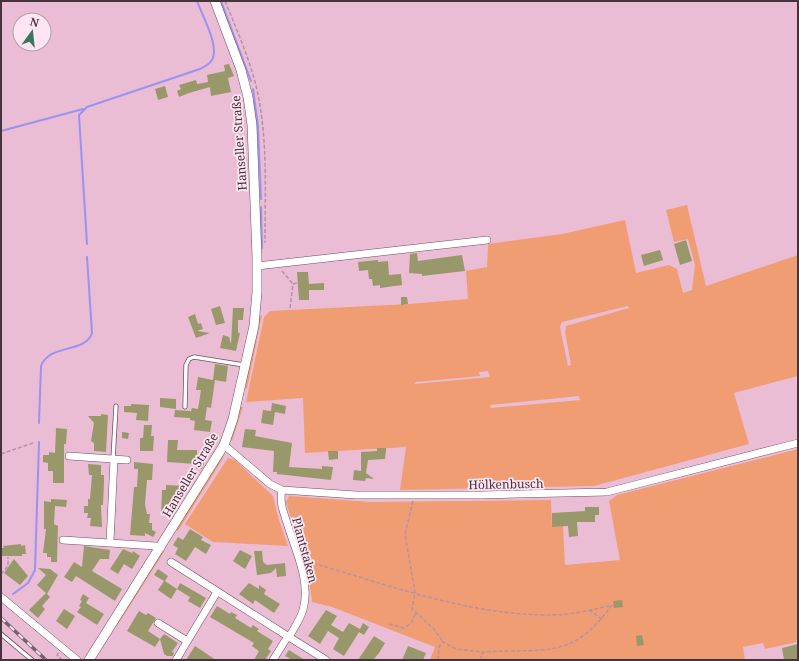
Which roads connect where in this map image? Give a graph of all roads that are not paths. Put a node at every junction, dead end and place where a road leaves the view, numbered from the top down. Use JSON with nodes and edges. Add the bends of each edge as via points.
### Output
{"nodes":[{"id":1,"x":215,"y":1,"type":"edge"},
{"id":2,"x":487,"y":240,"type":"dead end"},
{"id":3,"x":257,"y":266,"type":"junction"},
{"id":4,"x":246,"y":366,"type":"junction"},
{"id":5,"x":116,"y":406,"type":"dead end"},
{"id":6,"x":185,"y":407,"type":"dead end"},
{"id":7,"x":798,"y":444,"type":"edge"},
{"id":8,"x":224,"y":445,"type":"junction"},
{"id":9,"x":69,"y":456,"type":"dead end"},
{"id":10,"x":114,"y":459,"type":"junction"},
{"id":11,"x":127,"y":460,"type":"dead end"},
{"id":12,"x":282,"y":490,"type":"junction"},
{"id":13,"x":63,"y":540,"type":"dead end"},
{"id":14,"x":110,"y":542,"type":"junction"},
{"id":15,"x":160,"y":548,"type":"junction"},
{"id":16,"x":171,"y":562,"type":"dead end"},
{"id":17,"x":217,"y":592,"type":"junction"},
{"id":18,"x":1,"y":597,"type":"edge"},
{"id":19,"x":158,"y":623,"type":"dead end"},
{"id":20,"x":1,"y":634,"type":"edge"},
{"id":21,"x":289,"y":637,"type":"junction"},
{"id":22,"x":187,"y":641,"type":"junction"},
{"id":23,"x":32,"y":660,"type":"edge"},
{"id":24,"x":77,"y":660,"type":"edge"},
{"id":25,"x":89,"y":660,"type":"edge"},
{"id":26,"x":176,"y":660,"type":"edge"},
{"id":27,"x":273,"y":660,"type":"edge"},
{"id":28,"x":326,"y":660,"type":"edge"}],
"edges":[{"from":1,"to":3,"type":"main road","name":"Hanseller Straße","via":[[241,70],[248,97],[252,132]]},
{"from":2,"to":3,"type":"street"},
{"from":3,"to":4,"type":"main road","name":"Hanseller Straße","via":[[255,320]]},
{"from":4,"to":6,"type":"lane","via":[[194,357],[189,359],[186,365]]},
{"from":4,"to":8,"type":"main road","name":"Hanseller Straße"},
{"from":5,"to":10,"type":"lane"},
{"from":7,"to":12,"type":"street","name":"Hölkenbusch","via":[[599,493],[414,496]]},
{"from":8,"to":12,"type":"street","name":"Hölkenbusch","via":[[270,484]]},
{"from":8,"to":15,"type":"main road","name":"Hanseller Straße"},
{"from":9,"to":10,"type":"street"},
{"from":10,"to":11,"type":"street"},
{"from":10,"to":14,"type":"street"},
{"from":12,"to":21,"type":"street","name":"Plantstaken","via":[[281,505],[300,563],[305,601],[302,614]]},
{"from":13,"to":14,"type":"street"},
{"from":14,"to":15,"type":"street"},
{"from":15,"to":25,"type":"main road","name":"Hanseller Straße"},
{"from":16,"to":17,"type":"street"},
{"from":17,"to":21,"type":"street"},
{"from":17,"to":22,"type":"street"},
{"from":18,"to":24,"type":"street"},
{"from":19,"to":22,"type":"street"},
{"from":20,"to":23,"type":"lane"},
{"from":21,"to":27,"type":"street","name":"Plantstaken"},
{"from":21,"to":28,"type":"street"},
{"from":22,"to":26,"type":"street"}]}
